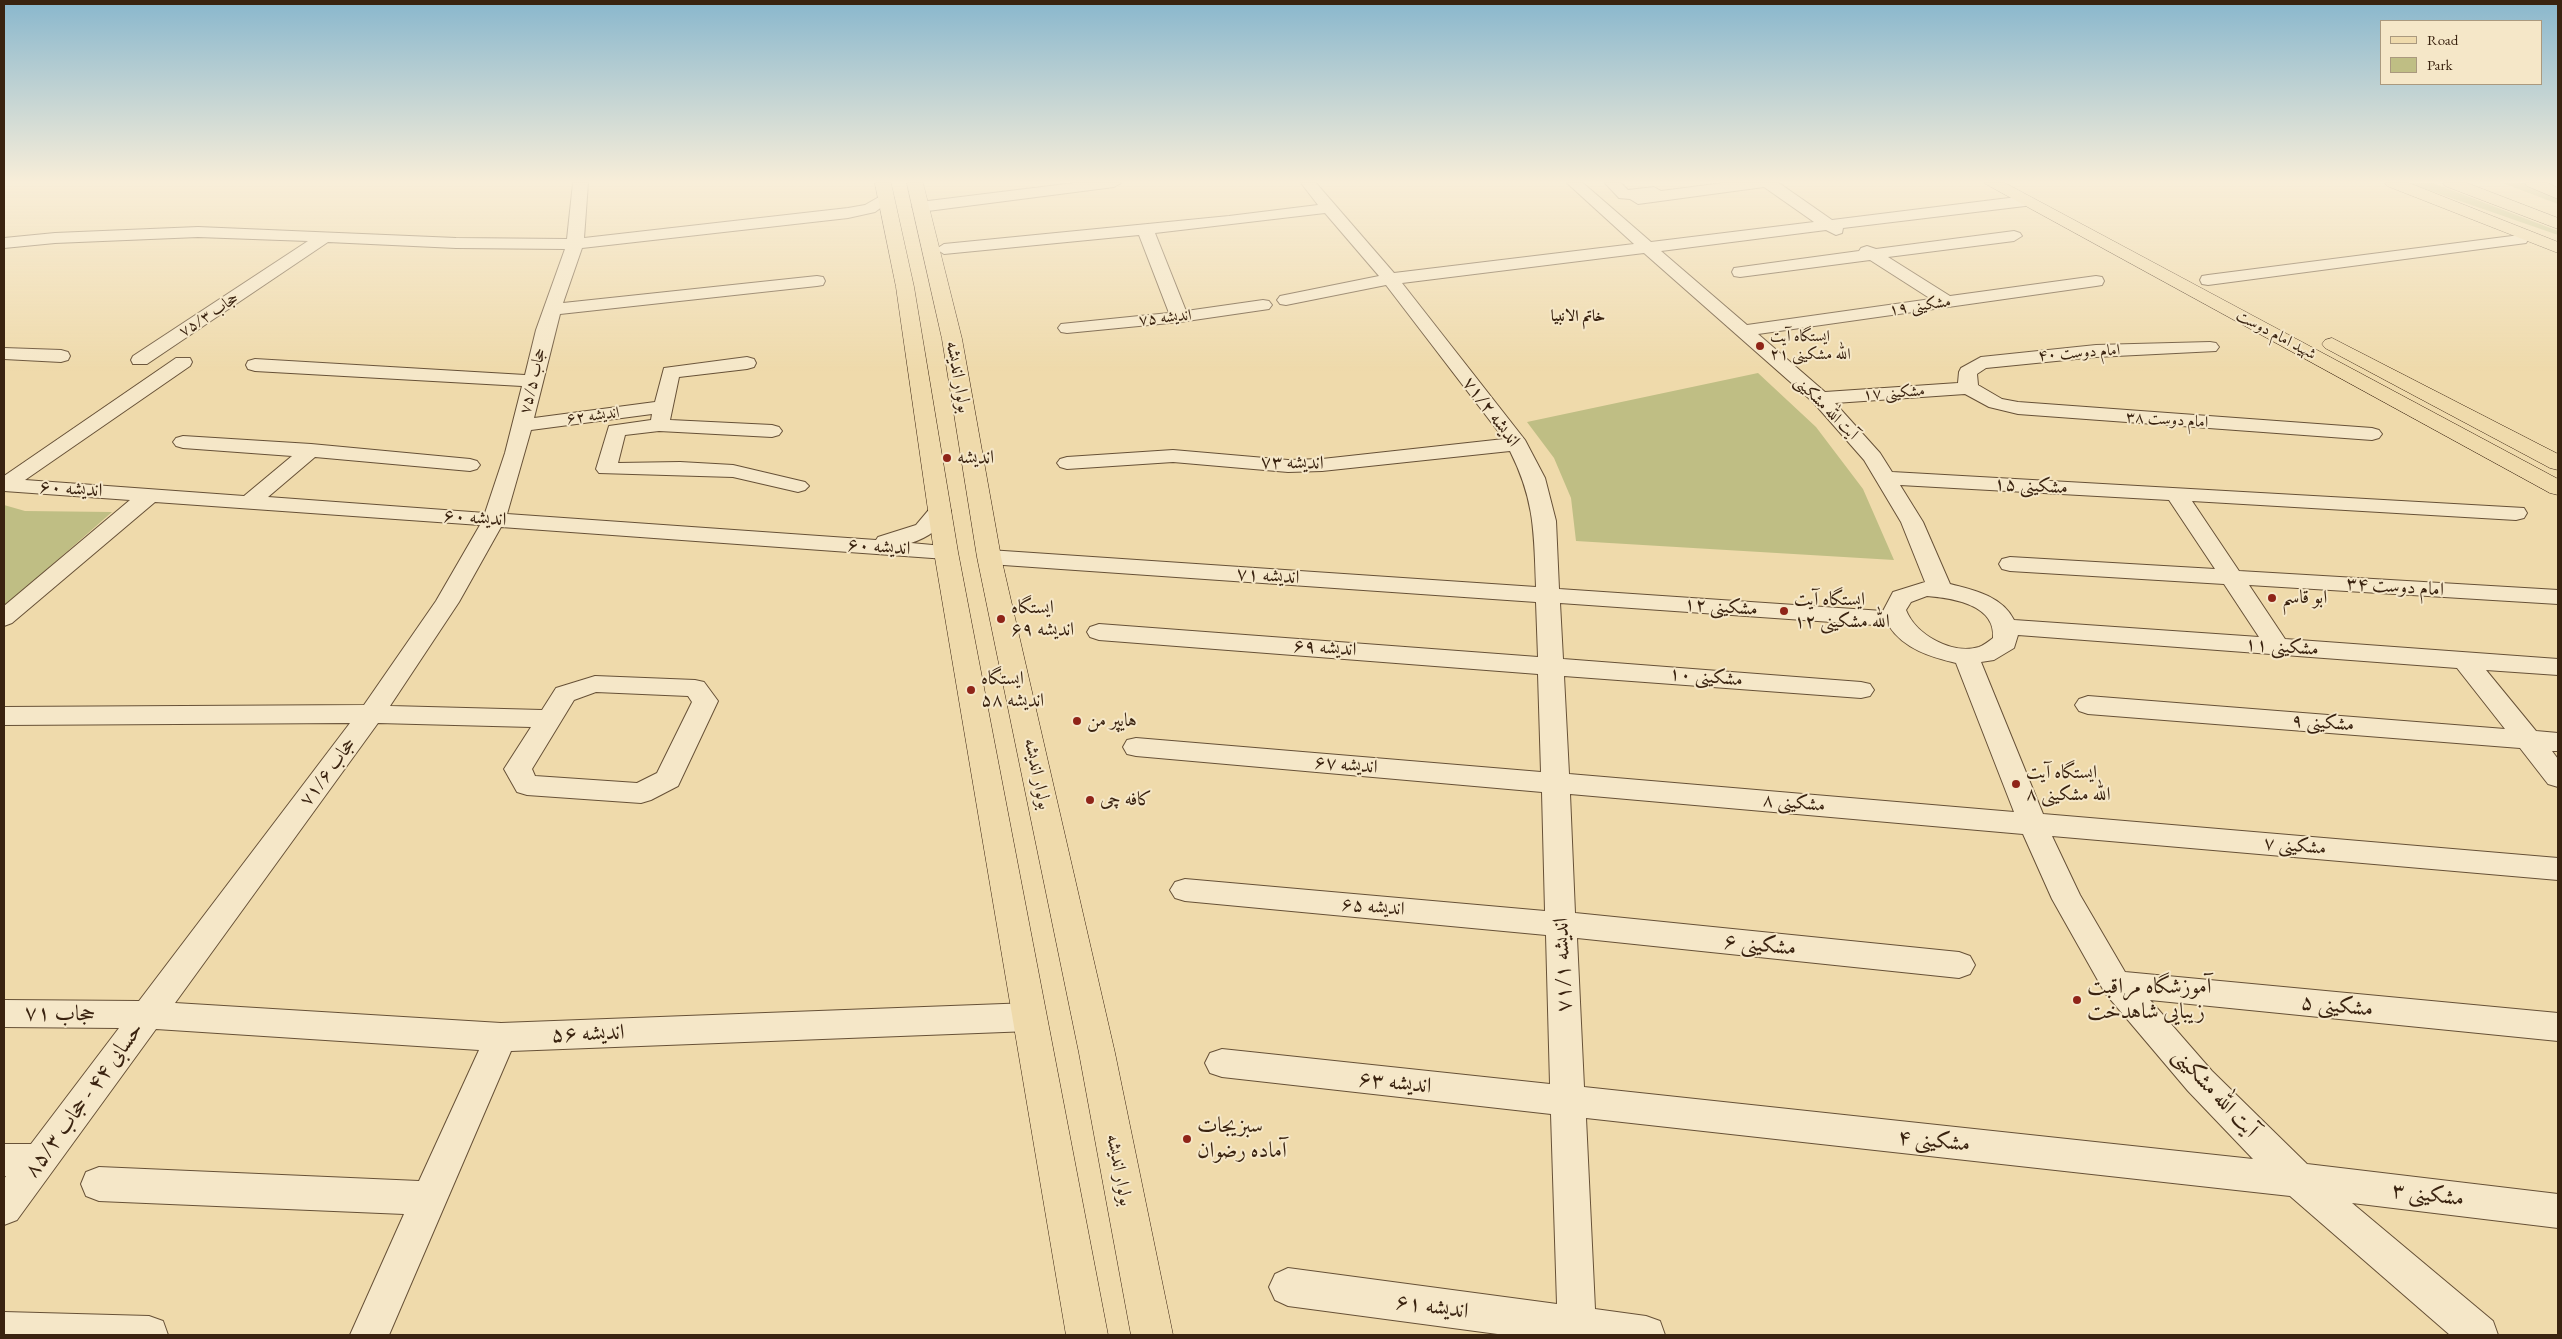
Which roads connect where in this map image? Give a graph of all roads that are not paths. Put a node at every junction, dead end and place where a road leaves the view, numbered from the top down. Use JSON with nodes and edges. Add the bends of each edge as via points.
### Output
{"nodes":[{"id":1,"x":313,"y":245,"type":"edge"},
{"id":2,"x":574,"y":245,"type":"edge"},
{"id":3,"x":896,"y":245,"type":"edge"},
{"id":4,"x":930,"y":245,"type":"edge"},
{"id":5,"x":979,"y":245,"type":"edge"},
{"id":6,"x":1152,"y":245,"type":"edge"},
{"id":7,"x":1361,"y":245,"type":"edge"},
{"id":8,"x":1646,"y":245,"type":"edge"},
{"id":9,"x":1670,"y":245,"type":"edge"},
{"id":10,"x":1859,"y":245,"type":"edge"},
{"id":11,"x":1944,"y":245,"type":"edge"},
{"id":12,"x":2121,"y":245,"type":"edge"},
{"id":13,"x":2136,"y":245,"type":"edge"},
{"id":14,"x":2477,"y":245,"type":"edge"},
{"id":15,"x":1649,"y":248,"type":"junction"},
{"id":16,"x":944,"y":249,"type":"dead end"},
{"id":17,"x":1873,"y":255,"type":"junction"},
{"id":18,"x":1740,"y":272,"type":"dead end"},
{"id":19,"x":1390,"y":279,"type":"junction"},
{"id":20,"x":2208,"y":280,"type":"junction"},
{"id":21,"x":817,"y":281,"type":"dead end"},
{"id":22,"x":2096,"y":282,"type":"dead end"},
{"id":23,"x":939,"y":283,"type":"junction"},
{"id":24,"x":906,"y":287,"type":"junction"},
{"id":25,"x":1286,"y":300,"type":"dead end"},
{"id":26,"x":1947,"y":302,"type":"junction"},
{"id":27,"x":1263,"y":305,"type":"dead end"},
{"id":28,"x":552,"y":309,"type":"junction"},
{"id":29,"x":1180,"y":317,"type":"junction"},
{"id":30,"x":1067,"y":328,"type":"dead end"},
{"id":31,"x":1744,"y":331,"type":"junction"},
{"id":32,"x":2210,"y":347,"type":"dead end"},
{"id":33,"x":4,"y":353,"type":"edge"},
{"id":34,"x":61,"y":356,"type":"dead end"},
{"id":35,"x":746,"y":364,"type":"dead end"},
{"id":36,"x":256,"y":366,"type":"dead end"},
{"id":37,"x":532,"y":381,"type":"junction"},
{"id":38,"x":1968,"y":388,"type":"junction"},
{"id":39,"x":1820,"y":398,"type":"junction"},
{"id":40,"x":661,"y":416,"type":"junction"},
{"id":41,"x":522,"y":424,"type":"junction"},
{"id":42,"x":772,"y":430,"type":"dead end"},
{"id":43,"x":2372,"y":434,"type":"dead end"},
{"id":44,"x":183,"y":442,"type":"dead end"},
{"id":45,"x":1517,"y":444,"type":"junction"},
{"id":46,"x":311,"y":450,"type":"junction"},
{"id":47,"x":1067,"y":462,"type":"dead end"},
{"id":48,"x":2558,"y":464,"type":"edge"},
{"id":49,"x":470,"y":465,"type":"dead end"},
{"id":50,"x":1886,"y":478,"type":"junction"},
{"id":51,"x":4,"y":485,"type":"edge"},
{"id":52,"x":798,"y":486,"type":"dead end"},
{"id":53,"x":2558,"y":488,"type":"edge"},
{"id":54,"x":2176,"y":494,"type":"junction"},
{"id":55,"x":150,"y":495,"type":"junction"},
{"id":56,"x":250,"y":502,"type":"junction"},
{"id":57,"x":940,"y":512,"type":"junction"},
{"id":58,"x":2516,"y":513,"type":"dead end"},
{"id":59,"x":494,"y":520,"type":"junction"},
{"id":60,"x":856,"y":546,"type":"junction"},
{"id":61,"x":946,"y":552,"type":"junction"},
{"id":62,"x":988,"y":557,"type":"junction"},
{"id":63,"x":2010,"y":564,"type":"dead end"},
{"id":64,"x":2231,"y":576,"type":"junction"},
{"id":65,"x":1940,"y":589,"type":"junction"},
{"id":66,"x":1547,"y":595,"type":"junction"},
{"id":67,"x":2558,"y":597,"type":"edge"},
{"id":68,"x":4,"y":618,"type":"edge"},
{"id":69,"x":1895,"y":619,"type":"junction"},
{"id":70,"x":2006,"y":627,"type":"junction"},
{"id":71,"x":1099,"y":632,"type":"dead end"},
{"id":72,"x":2278,"y":647,"type":"junction"},
{"id":73,"x":1966,"y":656,"type":"junction"},
{"id":74,"x":2464,"y":660,"type":"junction"},
{"id":75,"x":1551,"y":665,"type":"junction"},
{"id":76,"x":2558,"y":667,"type":"edge"},
{"id":77,"x":1862,"y":690,"type":"dead end"},
{"id":78,"x":2088,"y":706,"type":"dead end"},
{"id":79,"x":371,"y":714,"type":"junction"},
{"id":80,"x":4,"y":716,"type":"edge"},
{"id":81,"x":549,"y":719,"type":"junction"},
{"id":82,"x":2528,"y":739,"type":"junction"},
{"id":83,"x":2558,"y":742,"type":"edge"},
{"id":84,"x":1136,"y":747,"type":"dead end"},
{"id":85,"x":2558,"y":777,"type":"edge"},
{"id":86,"x":1556,"y":783,"type":"junction"},
{"id":87,"x":2032,"y":823,"type":"junction"},
{"id":88,"x":2558,"y":869,"type":"edge"},
{"id":89,"x":1185,"y":890,"type":"dead end"},
{"id":90,"x":1561,"y":924,"type":"junction"},
{"id":91,"x":1959,"y":965,"type":"dead end"},
{"id":92,"x":2116,"y":984,"type":"junction"},
{"id":93,"x":4,"y":1013,"type":"edge"},
{"id":94,"x":147,"y":1015,"type":"junction"},
{"id":95,"x":1030,"y":1017,"type":"junction"},
{"id":96,"x":2558,"y":1027,"type":"edge"},
{"id":97,"x":501,"y":1037,"type":"junction"},
{"id":98,"x":1222,"y":1063,"type":"dead end"},
{"id":99,"x":1569,"y":1102,"type":"junction"},
{"id":100,"x":4,"y":1160,"type":"edge"},
{"id":101,"x":40,"y":1160,"type":"junction"},
{"id":102,"x":2298,"y":1180,"type":"junction"},
{"id":103,"x":99,"y":1184,"type":"dead end"},
{"id":104,"x":430,"y":1198,"type":"junction"},
{"id":105,"x":4,"y":1208,"type":"edge"},
{"id":106,"x":2558,"y":1211,"type":"edge"},
{"id":107,"x":1288,"y":1287,"type":"dead end"},
{"id":108,"x":4,"y":1331,"type":"edge"},
{"id":109,"x":1576,"y":1331,"type":"edge"},
{"id":110,"x":149,"y":1335,"type":"edge"},
{"id":111,"x":369,"y":1335,"type":"edge"},
{"id":112,"x":1087,"y":1335,"type":"edge"},
{"id":113,"x":1152,"y":1335,"type":"edge"},
{"id":114,"x":1646,"y":1335,"type":"edge"},
{"id":115,"x":2479,"y":1335,"type":"edge"}],
"edges":[{"from":1,"to":51,"type":"street","name":"حجاب ۷۵/۳","via":[[140,360],[182,362]]},
{"from":2,"to":28,"type":"street","name":"حجاب ۷۵/۵"},
{"from":3,"to":24,"type":"main road","name":"بولوار اندیشه"},
{"from":4,"to":23,"type":"main road","name":"بولوار اندیشه"},
{"from":5,"to":16,"type":"street"},
{"from":6,"to":29,"type":"street"},
{"from":7,"to":19,"type":"street","name":"اندیشه ۷۱/۲"},
{"from":8,"to":15,"type":"street","name":"آیت الله مشکینی"},
{"from":9,"to":15,"type":"street"},
{"from":10,"to":17,"type":"street"},
{"from":11,"to":17,"type":"street"},
{"from":12,"to":53,"type":"main road","name":"شهید امام دوست"},
{"from":13,"to":20,"type":"main road","name":"شهید امام دوست"},
{"from":14,"to":20,"type":"street"},
{"from":15,"to":19,"type":"street"},
{"from":15,"to":31,"type":"street","name":"آیت الله مشکینی"},
{"from":17,"to":18,"type":"street"},
{"from":17,"to":26,"type":"street"},
{"from":19,"to":25,"type":"street"},
{"from":19,"to":45,"type":"street","name":"اندیشه ۷۱/۲"},
{"from":20,"to":48,"type":"main road","name":"شهید امام دوست"},
{"from":21,"to":28,"type":"street"},
{"from":22,"to":26,"type":"street","name":"مشکینی ۱۹"},
{"from":23,"to":24,"type":"main road"},
{"from":23,"to":62,"type":"main road","name":"بولوار اندیشه","via":[[952,340]]},
{"from":24,"to":57,"type":"main road","name":"بولوار اندیشه"},
{"from":26,"to":31,"type":"street","name":"مشکینی ۱۹"},
{"from":27,"to":29,"type":"street","name":"اندیشه ۷۵"},
{"from":28,"to":37,"type":"street","name":"حجاب ۷۵/۵"},
{"from":29,"to":30,"type":"street","name":"اندیشه ۷۵"},
{"from":31,"to":39,"type":"street","name":"آیت الله مشکینی"},
{"from":32,"to":38,"type":"street","name":"امام دوست ۴۰","via":[[2096,351],[1982,363],[1968,372]]},
{"from":33,"to":34,"type":"street"},
{"from":35,"to":40,"type":"street","via":[[672,372]]},
{"from":36,"to":37,"type":"street"},
{"from":37,"to":41,"type":"street","name":"حجاب ۷۵/۵"},
{"from":38,"to":39,"type":"street","name":"مشکینی ۱۷"},
{"from":38,"to":43,"type":"street","name":"امام دوست ۳۸","via":[[1996,403],[2018,408]]},
{"from":39,"to":50,"type":"street","name":"آیت الله مشکینی","via":[[1874,458]]},
{"from":40,"to":41,"type":"street","name":"اندیشه ۶۲"},
{"from":40,"to":42,"type":"street"},
{"from":40,"to":52,"type":"street","via":[[616,430],[606,469],[733,471]]},
{"from":41,"to":59,"type":"street","name":"حجاب ۷۵/۵"},
{"from":44,"to":46,"type":"street"},
{"from":45,"to":47,"type":"street","name":"اندیشه ۷۳","via":[[1322,465],[1288,466],[1174,456]]},
{"from":45,"to":66,"type":"street","name":"اندیشه ۷۱/۲","via":[[1534,478],[1545,520]]},
{"from":46,"to":49,"type":"street"},
{"from":46,"to":56,"type":"street"},
{"from":50,"to":54,"type":"street","name":"مشکینی ۱۵"},
{"from":50,"to":65,"type":"street","name":"آیت الله مشکینی","via":[[1912,522]]},
{"from":51,"to":55,"type":"street","name":"اندیشه ۶۰"},
{"from":54,"to":58,"type":"street","name":"مشکینی ۱۵"},
{"from":54,"to":64,"type":"street"},
{"from":55,"to":56,"type":"street","name":"اندیشه ۶۰"},
{"from":55,"to":68,"type":"street"},
{"from":56,"to":59,"type":"street","name":"اندیشه ۶۰"},
{"from":57,"to":60,"type":"street","via":[[933,524],[921,532]]},
{"from":57,"to":61,"type":"main road","name":"بولوار اندیشه"},
{"from":59,"to":60,"type":"street","name":"اندیشه ۶۰"},
{"from":59,"to":79,"type":"street","name":"حجاب ۷۱/۶","via":[[447,602]]},
{"from":60,"to":61,"type":"street","name":"اندیشه ۶۰"},
{"from":61,"to":95,"type":"main road","name":"بولوار اندیشه"},
{"from":62,"to":66,"type":"street","name":"اندیشه ۷۱"},
{"from":62,"to":113,"type":"main road","name":"بولوار اندیشه","via":[[1097,1053]]},
{"from":63,"to":64,"type":"street","name":"امام دوست ۳۴"},
{"from":64,"to":67,"type":"street","name":"امام دوست ۳۴"},
{"from":64,"to":72,"type":"street"},
{"from":65,"to":69,"type":"street","via":[[1913,591],[1903,596],[1896,602]]},
{"from":65,"to":70,"type":"street","via":[[1982,602]]},
{"from":66,"to":69,"type":"street","name":"مشکینی ۱۲"},
{"from":66,"to":75,"type":"street","name":"اندیشه ۷۱/۱"},
{"from":69,"to":73,"type":"street","via":[[1921,644]]},
{"from":70,"to":72,"type":"street","name":"مشکینی ۱۱"},
{"from":70,"to":73,"type":"street","via":[[2005,642],[1999,648],[1990,653]]},
{"from":71,"to":75,"type":"street","name":"اندیشه ۶۹"},
{"from":72,"to":74,"type":"street","name":"مشکینی ۱۱"},
{"from":73,"to":87,"type":"street","name":"آیت الله مشکینی"},
{"from":74,"to":76,"type":"street","name":"مشکینی ۱۱"},
{"from":74,"to":82,"type":"street"},
{"from":75,"to":77,"type":"street","name":"مشکینی ۱۰"},
{"from":75,"to":86,"type":"street","name":"اندیشه ۷۱/۱"},
{"from":78,"to":82,"type":"street","name":"مشکینی ۹"},
{"from":79,"to":80,"type":"street"},
{"from":79,"to":81,"type":"street"},
{"from":79,"to":94,"type":"street","name":"حجاب ۷۱/۶"},
{"from":81,"to":81,"type":"street","via":[[518,769],[527,785],[641,793],[668,779],[704,701],[695,688],[595,684],[565,694]]},
{"from":82,"to":83,"type":"street","name":"مشکینی ۹"},
{"from":82,"to":85,"type":"street"},
{"from":84,"to":86,"type":"street","name":"اندیشه ۶۷"},
{"from":86,"to":87,"type":"street","name":"مشکینی ۸"},
{"from":86,"to":90,"type":"street","name":"اندیشه ۷۱/۱"},
{"from":87,"to":88,"type":"street","name":"مشکینی ۷"},
{"from":87,"to":92,"type":"street","name":"آیت الله مشکینی","via":[[2066,899]]},
{"from":89,"to":90,"type":"street","name":"اندیشه ۶۵"},
{"from":90,"to":91,"type":"street","name":"مشکینی ۶"},
{"from":90,"to":99,"type":"street","name":"اندیشه ۷۱/۱"},
{"from":92,"to":96,"type":"street","name":"مشکینی ۵"},
{"from":92,"to":102,"type":"street","name":"آیت الله مشکینی","via":[[2200,1081]]},
{"from":93,"to":94,"type":"street","name":"حجاب ۷۱"},
{"from":94,"to":97,"type":"street","name":"اندیشه ۵۶"},
{"from":94,"to":101,"type":"street","name":"حسابی ۴۴ - حجاب ۸۵/۳"},
{"from":95,"to":97,"type":"street","name":"اندیشه ۵۶"},
{"from":95,"to":112,"type":"main road","name":"بولوار اندیشه"},
{"from":97,"to":104,"type":"street"},
{"from":98,"to":99,"type":"street","name":"اندیشه ۶۳"},
{"from":99,"to":102,"type":"street","name":"مشکینی ۴"},
{"from":99,"to":109,"type":"street","name":"اندیشه ۷۱/۱"},
{"from":100,"to":101,"type":"street"},
{"from":101,"to":105,"type":"street","name":"حسابی ۴۴ - حجاب ۸۵/۳"},
{"from":102,"to":106,"type":"street","name":"مشکینی ۳"},
{"from":102,"to":115,"type":"street","name":"آیت الله مشکینی"},
{"from":103,"to":104,"type":"street"},
{"from":104,"to":111,"type":"street"},
{"from":107,"to":109,"type":"street","name":"اندیشه ۶۱"},
{"from":108,"to":110,"type":"street"},
{"from":109,"to":114,"type":"street","name":"اندیشه ۶۱"}]}
